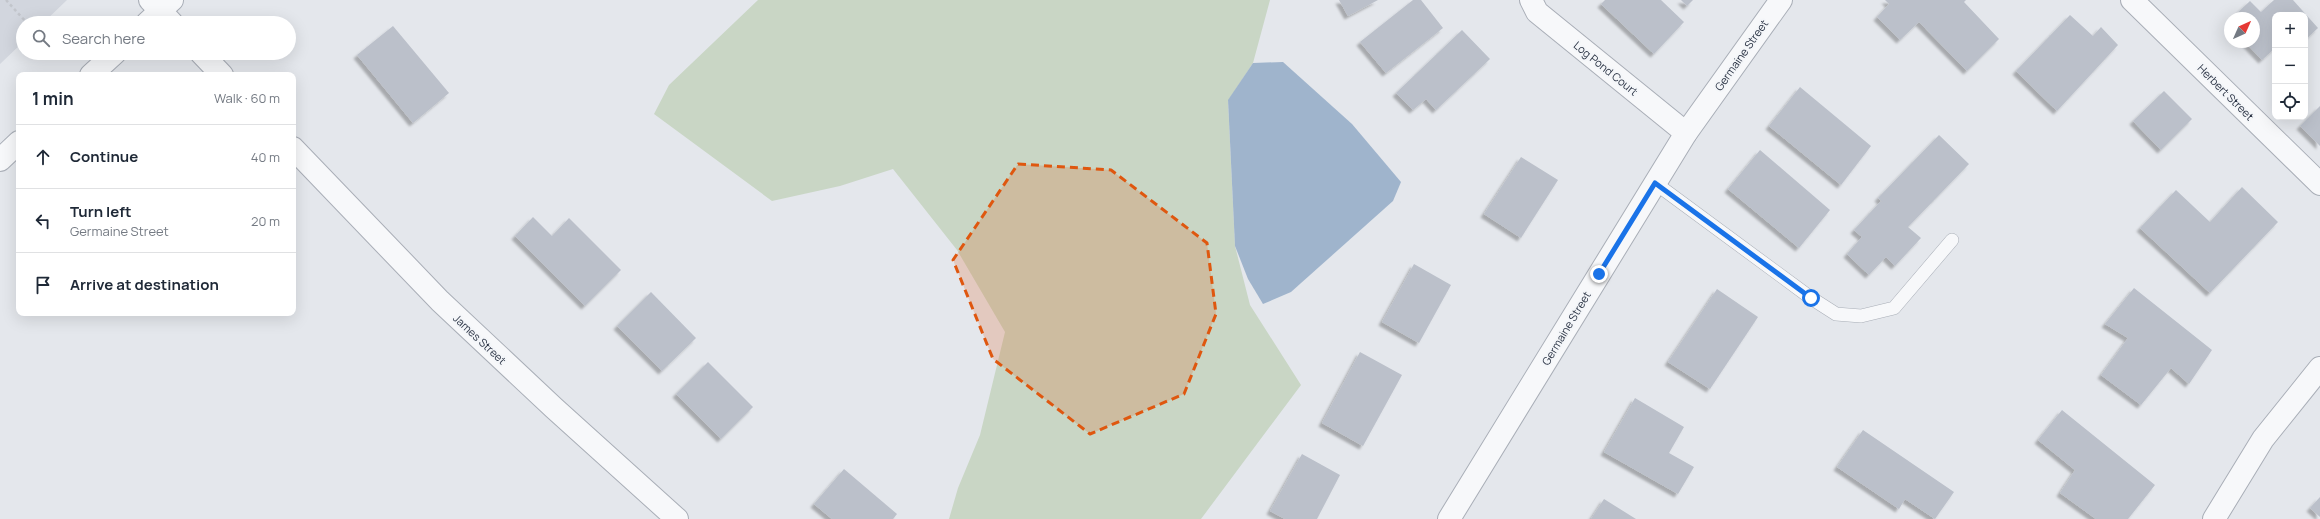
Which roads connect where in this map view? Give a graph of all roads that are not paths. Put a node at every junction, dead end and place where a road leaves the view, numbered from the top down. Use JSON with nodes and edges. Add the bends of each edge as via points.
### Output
{"nodes":[{"id":1,"x":1531,"y":0,"type":"edge"},
{"id":2,"x":1781,"y":0,"type":"edge"},
{"id":3,"x":2132,"y":0,"type":"edge"},
{"id":4,"x":107,"y":60,"type":"edge"},
{"id":5,"x":208,"y":60,"type":"edge"},
{"id":6,"x":94,"y":72,"type":"edge"},
{"id":7,"x":219,"y":72,"type":"edge"},
{"id":8,"x":1686,"y":133,"type":"junction"},
{"id":9,"x":16,"y":145,"type":"edge"},
{"id":10,"x":296,"y":151,"type":"edge"},
{"id":11,"x":0,"y":160,"type":"edge"},
{"id":12,"x":1655,"y":183,"type":"junction"},
{"id":13,"x":2320,"y":184,"type":"edge"},
{"id":14,"x":1952,"y":240,"type":"dead end"},
{"id":15,"x":2320,"y":368,"type":"edge"},
{"id":16,"x":677,"y":519,"type":"edge"},
{"id":17,"x":1449,"y":519,"type":"edge"},
{"id":18,"x":2214,"y":519,"type":"edge"}],
"edges":[{"from":1,"to":8,"type":"street","name":"Log Pond Court","via":[[1537,12]]},
{"from":2,"to":8,"type":"street","name":"Germaine Street"},
{"from":3,"to":13,"type":"street","name":"Herbert Street"},
{"from":4,"to":6,"type":"street"},
{"from":5,"to":7,"type":"street"},
{"from":8,"to":12,"type":"street","name":"Germaine Street"},
{"from":9,"to":11,"type":"street"},
{"from":10,"to":16,"type":"street","name":"James Street","via":[[440,301]]},
{"from":12,"to":14,"type":"lane","via":[[1836,314],[1861,316],[1894,308]]},
{"from":12,"to":17,"type":"street","name":"Germaine Street"},
{"from":15,"to":18,"type":"street","via":[[2263,440]]}]}
